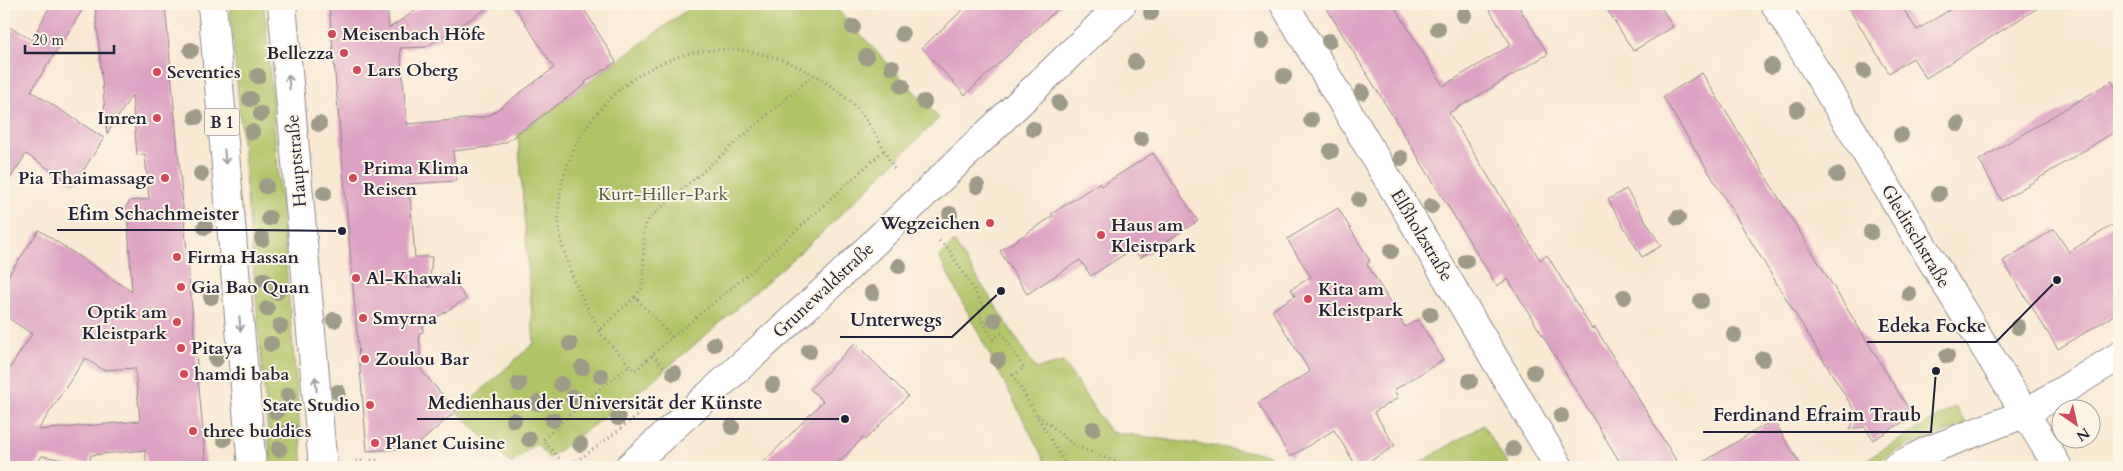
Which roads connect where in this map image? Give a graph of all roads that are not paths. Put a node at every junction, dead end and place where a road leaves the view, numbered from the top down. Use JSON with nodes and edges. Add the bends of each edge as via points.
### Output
{"nodes":[{"id":1,"x":212,"y":4,"type":"edge"},
{"id":2,"x":282,"y":4,"type":"edge"},
{"id":3,"x":1122,"y":4,"type":"edge"},
{"id":4,"x":1284,"y":4,"type":"edge"},
{"id":5,"x":1775,"y":4,"type":"edge"},
{"id":6,"x":2119,"y":356,"type":"edge"},
{"id":7,"x":2024,"y":414,"type":"junction"},
{"id":8,"x":252,"y":467,"type":"edge"},
{"id":9,"x":323,"y":467,"type":"edge"},
{"id":10,"x":629,"y":467,"type":"edge"},
{"id":11,"x":1559,"y":467,"type":"edge"},
{"id":12,"x":1896,"y":467,"type":"edge"},
{"id":13,"x":2058,"y":467,"type":"edge"}],
"edges":[{"from":1,"to":8,"type":"main road","number":"B 1","one_way":true},
{"from":9,"to":2,"type":"main road","name":"Hauptstraße","one_way":true},
{"from":3,"to":10,"type":"main road","name":"Grunewaldstraße","via":[[826,289]]},
{"from":4,"to":11,"type":"main road","name":"Elßholzstraße"},
{"from":5,"to":7,"type":"main road","name":"Gleditschstraße"},
{"from":6,"to":7,"type":"main road"},
{"from":7,"to":12,"type":"main road","via":[[1929,450]]},
{"from":7,"to":13,"type":"main road","name":"Gleditschstraße"}]}
